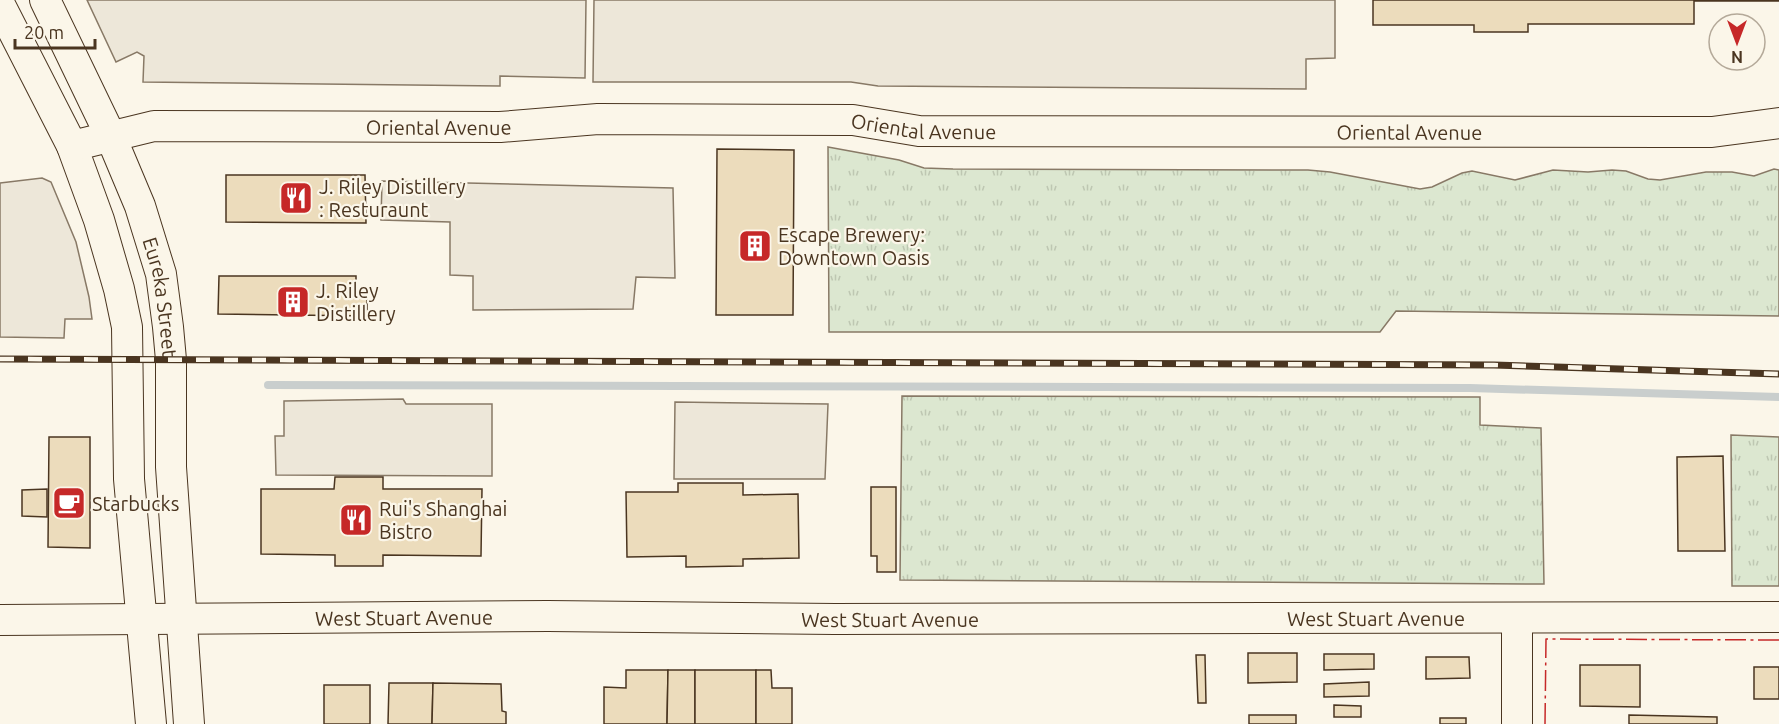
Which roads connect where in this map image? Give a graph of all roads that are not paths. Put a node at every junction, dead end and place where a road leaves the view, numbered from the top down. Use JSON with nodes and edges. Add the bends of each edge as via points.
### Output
{"nodes":[{"id":1,"x":45,"y":0,"type":"edge"},
{"id":2,"x":0,"y":5,"type":"edge"},
{"id":3,"x":1779,"y":123,"type":"edge"},
{"id":4,"x":111,"y":136,"type":"junction"},
{"id":5,"x":72,"y":146,"type":"junction"},
{"id":6,"x":183,"y":617,"type":"junction"},
{"id":7,"x":1779,"y":617,"type":"edge"},
{"id":8,"x":1516,"y":618,"type":"junction"},
{"id":9,"x":141,"y":619,"type":"junction"},
{"id":10,"x":0,"y":620,"type":"edge"},
{"id":11,"x":151,"y":724,"type":"edge"},
{"id":12,"x":189,"y":724,"type":"edge"},
{"id":13,"x":1517,"y":724,"type":"edge"}],
"edges":[{"from":1,"to":4,"type":"street","name":"Eureka Street"},
{"from":2,"to":5,"type":"street","name":"Eureka Street"},
{"from":3,"to":4,"type":"street","name":"Oriental Avenue","via":[[1700,132],[919,131],[853,120],[597,119],[500,127],[154,126]]},
{"from":4,"to":5,"type":"street","name":"Oriental Avenue"},
{"from":4,"to":6,"type":"street","name":"Eureka Street","via":[[140,206],[161,274],[171,360],[171,467]]},
{"from":5,"to":9,"type":"street","name":"Eureka Street","via":[[111,258],[127,327],[129,478]]},
{"from":6,"to":8,"type":"street","name":"West Stuart Avenue"},
{"from":6,"to":9,"type":"street","name":"West Stuart Avenue"},
{"from":6,"to":12,"type":"street","name":"Eureka Street"},
{"from":7,"to":8,"type":"street","name":"West Stuart Avenue"},
{"from":8,"to":13,"type":"street"},
{"from":9,"to":10,"type":"street","name":"West Stuart Avenue"},
{"from":9,"to":11,"type":"street","name":"Eureka Street"}]}
